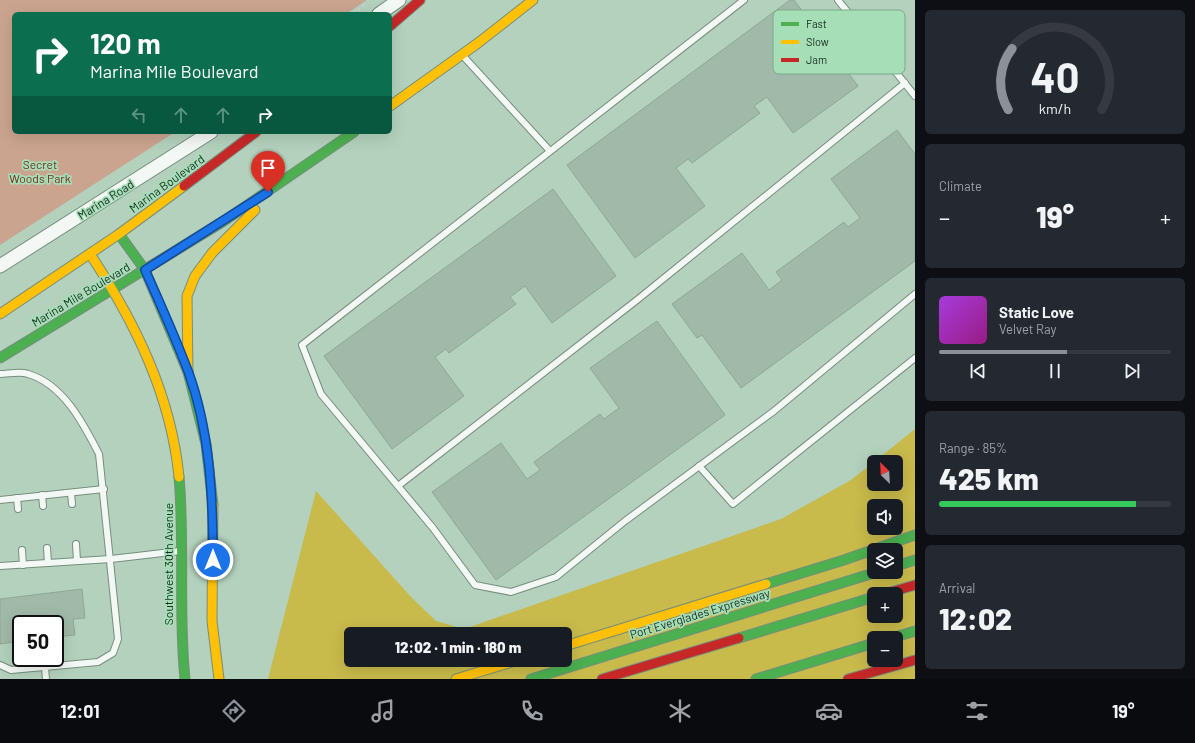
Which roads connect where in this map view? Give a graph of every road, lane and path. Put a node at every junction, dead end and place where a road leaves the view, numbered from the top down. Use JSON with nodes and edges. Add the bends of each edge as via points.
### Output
{"nodes":[{"id":1,"x":372,"y":0,"type":"edge"},
{"id":2,"x":399,"y":0,"type":"edge"},
{"id":3,"x":420,"y":0,"type":"edge"},
{"id":4,"x":533,"y":0,"type":"edge"},
{"id":5,"x":744,"y":0,"type":"edge"},
{"id":6,"x":838,"y":0,"type":"edge"},
{"id":7,"x":846,"y":10,"type":"edge"},
{"id":8,"x":356,"y":12,"type":"edge"},
{"id":9,"x":382,"y":12,"type":"edge"},
{"id":10,"x":392,"y":24,"type":"edge"},
{"id":11,"x":462,"y":55,"type":"junction"},
{"id":12,"x":898,"y":74,"type":"edge"},
{"id":13,"x":905,"y":83,"type":"junction"},
{"id":14,"x":915,"y":96,"type":"edge"},
{"id":15,"x":392,"y":105,"type":"edge"},
{"id":16,"x":208,"y":134,"type":"edge"},
{"id":17,"x":253,"y":134,"type":"edge"},
{"id":18,"x":351,"y":134,"type":"edge"},
{"id":19,"x":550,"y":151,"type":"junction"},
{"id":20,"x":281,"y":184,"type":"junction"},
{"id":21,"x":119,"y":234,"type":"junction"},
{"id":22,"x":90,"y":254,"type":"junction"},
{"id":23,"x":0,"y":266,"type":"edge"},
{"id":24,"x":145,"y":270,"type":"junction"},
{"id":25,"x":115,"y":289,"type":"junction"},
{"id":26,"x":915,"y":294,"type":"edge"},
{"id":27,"x":0,"y":314,"type":"edge"},
{"id":28,"x":0,"y":358,"type":"edge"},
{"id":29,"x":915,"y":358,"type":"edge"},
{"id":30,"x":188,"y":372,"type":"junction"},
{"id":31,"x":0,"y":374,"type":"edge"},
{"id":32,"x":699,"y":466,"type":"junction"},
{"id":33,"x":398,"y":486,"type":"junction"},
{"id":34,"x":104,"y":489,"type":"junction"},
{"id":35,"x":71,"y":493,"type":"junction"},
{"id":36,"x":42,"y":495,"type":"junction"},
{"id":37,"x":17,"y":498,"type":"junction"},
{"id":38,"x":0,"y":500,"type":"edge"},
{"id":39,"x":72,"y":504,"type":"dead end"},
{"id":40,"x":43,"y":506,"type":"dead end"},
{"id":41,"x":18,"y":509,"type":"dead end"},
{"id":42,"x":915,"y":535,"type":"edge"},
{"id":43,"x":76,"y":544,"type":"dead end"},
{"id":44,"x":47,"y":548,"type":"dead end"},
{"id":45,"x":22,"y":550,"type":"dead end"},
{"id":46,"x":182,"y":551,"type":"junction"},
{"id":47,"x":111,"y":558,"type":"junction"},
{"id":48,"x":915,"y":560,"type":"edge"},
{"id":49,"x":77,"y":561,"type":"junction"},
{"id":50,"x":48,"y":563,"type":"junction"},
{"id":51,"x":903,"y":564,"type":"edge"},
{"id":52,"x":23,"y":565,"type":"junction"},
{"id":53,"x":0,"y":566,"type":"edge"},
{"id":54,"x":867,"y":575,"type":"edge"},
{"id":55,"x":915,"y":584,"type":"edge"},
{"id":56,"x":903,"y":588,"type":"edge"},
{"id":57,"x":867,"y":599,"type":"edge"},
{"id":58,"x":915,"y":631,"type":"edge"},
{"id":59,"x":903,"y":635,"type":"edge"},
{"id":60,"x":572,"y":644,"type":"edge"},
{"id":61,"x":867,"y":645,"type":"edge"},
{"id":62,"x":915,"y":660,"type":"edge"},
{"id":63,"x":0,"y":665,"type":"edge"},
{"id":64,"x":64,"y":665,"type":"edge"},
{"id":65,"x":45,"y":667,"type":"joint"},
{"id":66,"x":495,"y":667,"type":"edge"},
{"id":67,"x":46,"y":679,"type":"edge"},
{"id":68,"x":185,"y":679,"type":"edge"},
{"id":69,"x":219,"y":679,"type":"edge"},
{"id":70,"x":456,"y":679,"type":"edge"},
{"id":71,"x":531,"y":679,"type":"edge"},
{"id":72,"x":602,"y":679,"type":"edge"},
{"id":73,"x":756,"y":679,"type":"edge"},
{"id":74,"x":848,"y":679,"type":"edge"}],
"edges":[{"from":1,"to":8,"type":"path"},
{"from":2,"to":9,"type":"street"},
{"from":3,"to":10,"type":"main road"},
{"from":4,"to":11,"type":"main road"},
{"from":5,"to":19,"type":"lane"},
{"from":6,"to":7,"type":"lane"},
{"from":11,"to":15,"type":"main road"},
{"from":11,"to":19,"type":"lane"},
{"from":12,"to":13,"type":"lane"},
{"from":13,"to":14,"type":"lane"},
{"from":13,"to":33,"type":"lane","via":[[637,300]]},
{"from":16,"to":23,"type":"street","name":"Marina Road"},
{"from":17,"to":21,"type":"main road","name":"Marina Boulevard"},
{"from":18,"to":20,"type":"main road","name":"Marina Mile Boulevard"},
{"from":19,"to":33,"type":"lane","via":[[302,345],[321,394]]},
{"from":20,"to":24,"type":"main road","name":"Marina Mile Boulevard"},
{"from":20,"to":30,"type":"main road","via":[[212,253],[195,276],[187,296]]},
{"from":21,"to":22,"type":"main road","name":"Marina Boulevard"},
{"from":21,"to":24,"type":"main road"},
{"from":22,"to":25,"type":"main road","name":"Southwest 30th Avenue"},
{"from":22,"to":27,"type":"main road"},
{"from":24,"to":25,"type":"main road","name":"Marina Mile Boulevard"},
{"from":24,"to":30,"type":"main road"},
{"from":25,"to":28,"type":"main road","name":"Marina Mile Boulevard"},
{"from":25,"to":46,"type":"main road","name":"Southwest 30th Avenue","via":[[142,341],[159,382],[165,405],[174,442],[180,487]]},
{"from":26,"to":32,"type":"lane","via":[[774,411]]},
{"from":29,"to":32,"type":"lane","via":[[733,504]]},
{"from":30,"to":69,"type":"main road","via":[[210,471],[213,512],[212,621]]},
{"from":31,"to":34,"type":"lane","via":[[27,373],[59,390],[99,454]]},
{"from":32,"to":33,"type":"lane","via":[[556,577],[511,592],[475,585]]},
{"from":34,"to":35,"type":"lane"},
{"from":34,"to":47,"type":"lane"},
{"from":35,"to":36,"type":"lane"},
{"from":35,"to":39,"type":"lane"},
{"from":36,"to":37,"type":"lane"},
{"from":36,"to":40,"type":"lane"},
{"from":37,"to":38,"type":"lane"},
{"from":37,"to":41,"type":"lane"},
{"from":42,"to":60,"type":"main road","via":[[844,560]]},
{"from":43,"to":49,"type":"lane"},
{"from":44,"to":50,"type":"lane"},
{"from":45,"to":52,"type":"lane"},
{"from":46,"to":47,"type":"lane"},
{"from":46,"to":68,"type":"main road","name":"Southwest 30th Avenue","via":[[181,624]]},
{"from":47,"to":49,"type":"lane"},
{"from":47,"to":64,"type":"lane","via":[[118,639],[113,653],[98,662]]},
{"from":48,"to":51,"type":"main road"},
{"from":49,"to":50,"type":"lane"},
{"from":50,"to":52,"type":"lane"},
{"from":52,"to":53,"type":"lane"},
{"from":54,"to":71,"type":"main road","name":"Port Everglades Expressway"},
{"from":55,"to":56,"type":"main road"},
{"from":57,"to":72,"type":"main road"},
{"from":58,"to":59,"type":"main road"},
{"from":61,"to":73,"type":"main road"},
{"from":62,"to":74,"type":"main road"},
{"from":63,"to":65,"type":"lane","via":[[11,670]]},
{"from":65,"to":67,"type":"lane"},
{"from":66,"to":70,"type":"main road"}]}
